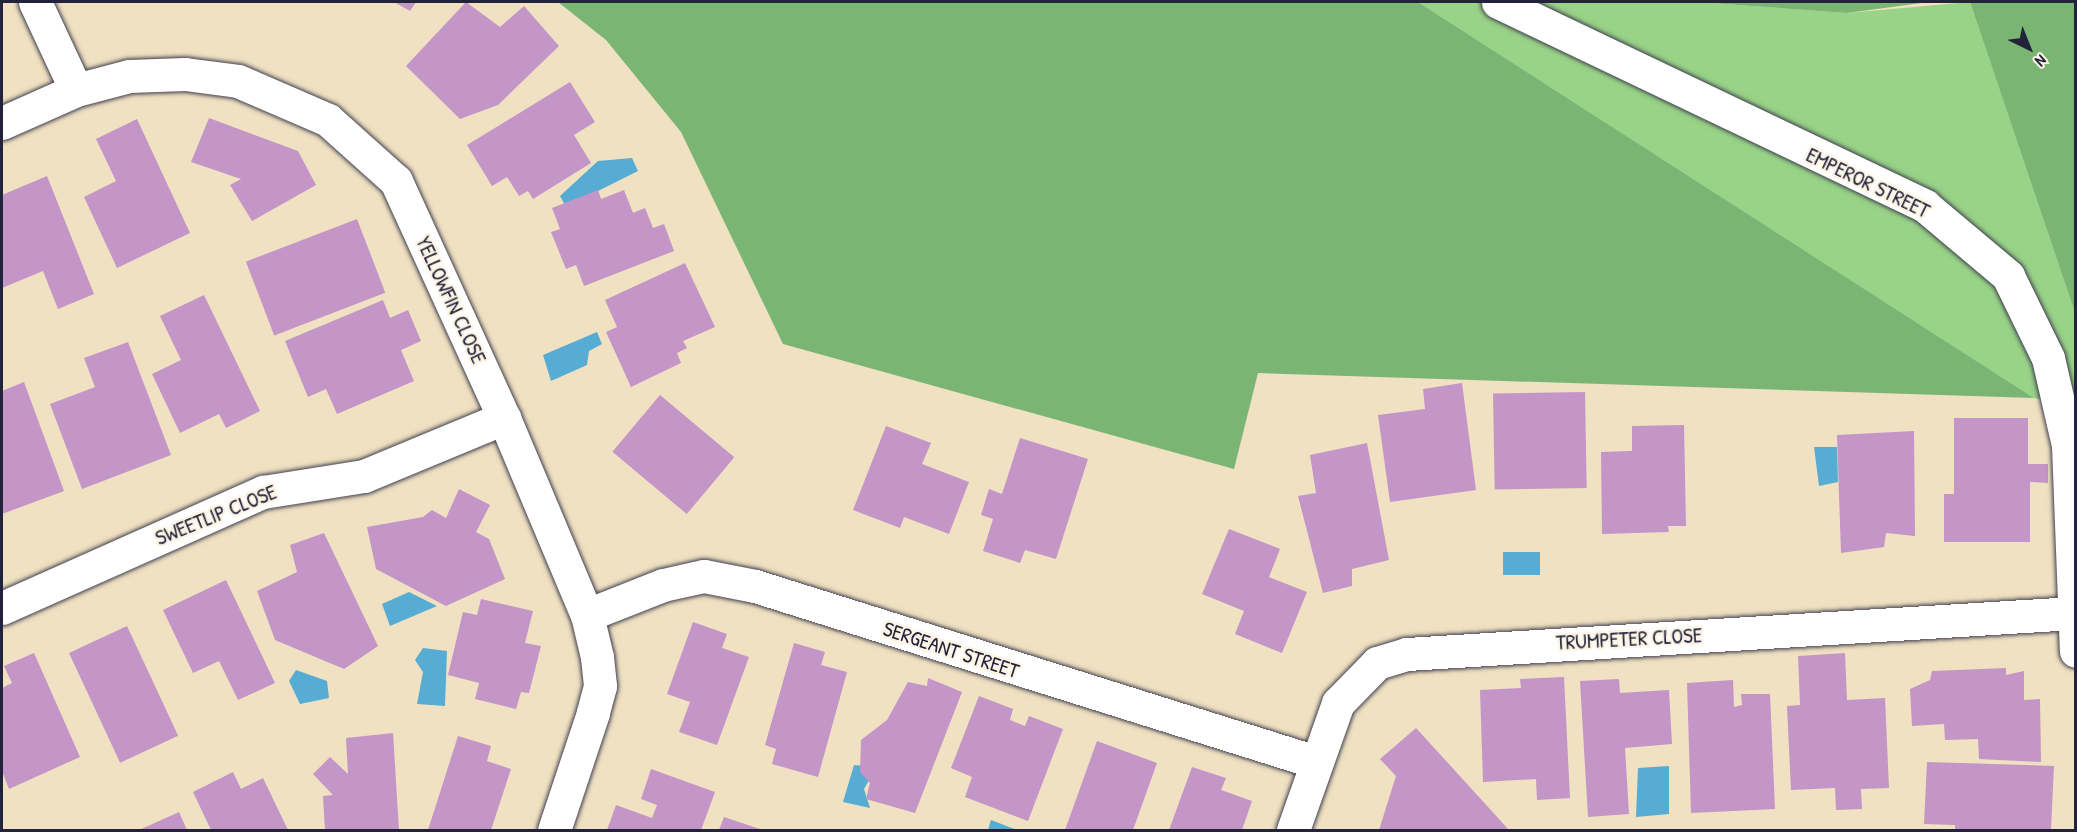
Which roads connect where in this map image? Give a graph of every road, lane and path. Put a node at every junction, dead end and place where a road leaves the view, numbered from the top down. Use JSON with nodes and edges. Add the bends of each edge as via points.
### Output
{"nodes":[{"id":1,"x":35,"y":2,"type":"edge"},
{"id":2,"x":1498,"y":2,"type":"edge"},
{"id":3,"x":76,"y":90,"type":"junction"},
{"id":4,"x":2,"y":123,"type":"edge"},
{"id":5,"x":504,"y":418,"type":"junction"},
{"id":6,"x":2,"y":608,"type":"edge"},
{"id":7,"x":2073,"y":613,"type":"junction"},
{"id":8,"x":587,"y":615,"type":"junction"},
{"id":9,"x":2076,"y":651,"type":"edge"},
{"id":10,"x":1316,"y":762,"type":"junction"},
{"id":11,"x":554,"y":831,"type":"edge"},
{"id":12,"x":1293,"y":831,"type":"edge"}],
"edges":[{"from":1,"to":3,"type":"street"},
{"from":2,"to":7,"type":"street","name":"EMPEROR STREET","via":[[1925,206],[2008,276],[2048,358],[2068,445]]},
{"from":3,"to":4,"type":"street","name":"YELLOWFIN CLOSE"},
{"from":3,"to":5,"type":"street","name":"YELLOWFIN CLOSE","via":[[129,76],[185,74],[238,81],[328,120],[368,150],[396,181]]},
{"from":5,"to":6,"type":"street","name":"SWEETLIP CLOSE","via":[[364,476],[263,492]]},
{"from":5,"to":8,"type":"street","name":"YELLOWFIN CLOSE"},
{"from":7,"to":9,"type":"street","name":"EMPEROR STREET"},
{"from":7,"to":10,"type":"street","name":"TRUMPETER CLOSE","via":[[1407,654],[1377,663],[1338,703]]},
{"from":8,"to":10,"type":"street","name":"SERGEANT STREET","via":[[663,585],[704,576],[755,586]]},
{"from":8,"to":11,"type":"street","name":"YELLOWFIN CLOSE","via":[[600,686]]},
{"from":10,"to":12,"type":"street","name":"TRUMPETER CLOSE"}]}
